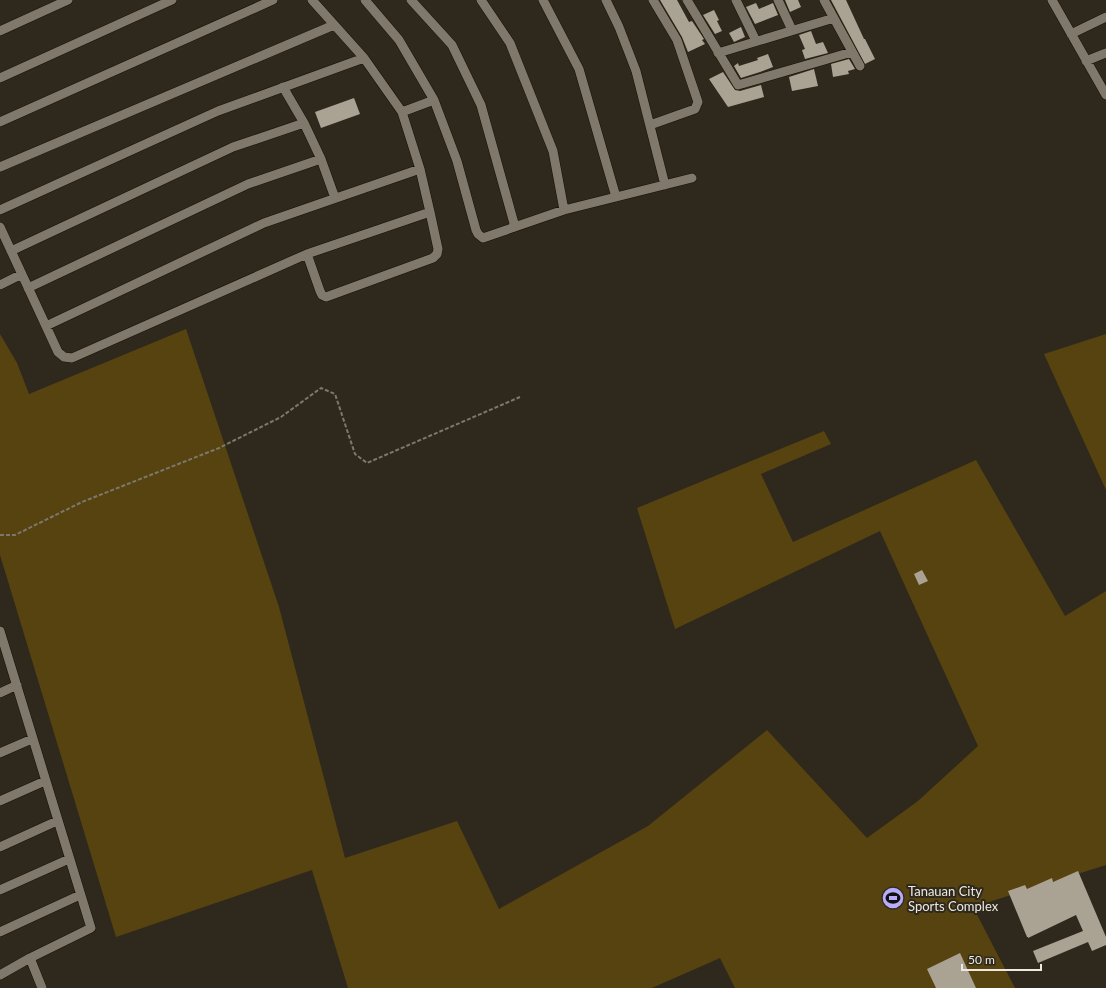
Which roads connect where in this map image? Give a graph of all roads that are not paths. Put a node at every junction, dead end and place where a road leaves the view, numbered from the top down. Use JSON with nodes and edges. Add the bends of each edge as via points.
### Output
{"nodes":[{"id":1,"x":68,"y":0,"type":"edge"},
{"id":2,"x":172,"y":0,"type":"edge"},
{"id":3,"x":273,"y":0,"type":"edge"},
{"id":4,"x":312,"y":0,"type":"edge"},
{"id":5,"x":365,"y":0,"type":"edge"},
{"id":6,"x":411,"y":0,"type":"edge"},
{"id":7,"x":481,"y":0,"type":"edge"},
{"id":8,"x":543,"y":0,"type":"edge"},
{"id":9,"x":606,"y":0,"type":"edge"},
{"id":10,"x":653,"y":0,"type":"edge"},
{"id":11,"x":687,"y":0,"type":"edge"},
{"id":12,"x":736,"y":0,"type":"edge"},
{"id":13,"x":778,"y":0,"type":"edge"},
{"id":14,"x":824,"y":0,"type":"edge"},
{"id":15,"x":1056,"y":1,"type":"edge"},
{"id":16,"x":1106,"y":17,"type":"edge"},
{"id":17,"x":834,"y":18,"type":"junction"},
{"id":18,"x":334,"y":25,"type":"junction"},
{"id":19,"x":792,"y":30,"type":"junction"},
{"id":20,"x":0,"y":31,"type":"edge"},
{"id":21,"x":1071,"y":34,"type":"junction"},
{"id":22,"x":756,"y":40,"type":"junction"},
{"id":23,"x":852,"y":52,"type":"junction"},
{"id":24,"x":718,"y":53,"type":"junction"},
{"id":25,"x":1106,"y":53,"type":"edge"},
{"id":26,"x":364,"y":58,"type":"junction"},
{"id":27,"x":1086,"y":61,"type":"junction"},
{"id":28,"x":860,"y":66,"type":"dead end"},
{"id":29,"x":0,"y":78,"type":"edge"},
{"id":30,"x":283,"y":87,"type":"junction"},
{"id":31,"x":1105,"y":92,"type":"edge"},
{"id":32,"x":434,"y":100,"type":"junction"},
{"id":33,"x":402,"y":112,"type":"junction"},
{"id":34,"x":0,"y":122,"type":"edge"},
{"id":35,"x":304,"y":123,"type":"junction"},
{"id":36,"x":650,"y":125,"type":"junction"},
{"id":37,"x":321,"y":159,"type":"junction"},
{"id":38,"x":0,"y":166,"type":"edge"},
{"id":39,"x":420,"y":169,"type":"junction"},
{"id":40,"x":692,"y":178,"type":"dead end"},
{"id":41,"x":665,"y":185,"type":"junction"},
{"id":42,"x":616,"y":197,"type":"junction"},
{"id":43,"x":335,"y":198,"type":"junction"},
{"id":44,"x":0,"y":210,"type":"edge"},
{"id":45,"x":564,"y":210,"type":"junction"},
{"id":46,"x":430,"y":212,"type":"junction"},
{"id":47,"x":515,"y":227,"type":"junction"},
{"id":48,"x":0,"y":228,"type":"edge"},
{"id":49,"x":11,"y":251,"type":"junction"},
{"id":50,"x":307,"y":254,"type":"junction"},
{"id":51,"x":22,"y":274,"type":"junction"},
{"id":52,"x":0,"y":285,"type":"edge"},
{"id":53,"x":28,"y":288,"type":"junction"},
{"id":54,"x":46,"y":326,"type":"junction"},
{"id":55,"x":0,"y":631,"type":"edge"},
{"id":56,"x":2,"y":650,"type":"edge"},
{"id":57,"x":17,"y":685,"type":"junction"},
{"id":58,"x":0,"y":693,"type":"edge"},
{"id":59,"x":32,"y":739,"type":"junction"},
{"id":60,"x":0,"y":753,"type":"edge"},
{"id":61,"x":45,"y":781,"type":"junction"},
{"id":62,"x":0,"y":801,"type":"edge"},
{"id":63,"x":57,"y":820,"type":"junction"},
{"id":64,"x":0,"y":847,"type":"edge"},
{"id":65,"x":69,"y":859,"type":"junction"},
{"id":66,"x":0,"y":890,"type":"edge"},
{"id":67,"x":80,"y":895,"type":"junction"},
{"id":68,"x":0,"y":932,"type":"edge"},
{"id":69,"x":30,"y":958,"type":"junction"},
{"id":70,"x":0,"y":975,"type":"edge"},
{"id":71,"x":42,"y":988,"type":"edge"}],
"edges":[{"from":1,"to":20,"type":"street"},
{"from":2,"to":29,"type":"street"},
{"from":3,"to":34,"type":"street"},
{"from":4,"to":18,"type":"street"},
{"from":5,"to":32,"type":"street","via":[[399,40]]},
{"from":6,"to":47,"type":"street","via":[[452,45],[482,106]]},
{"from":7,"to":45,"type":"street","via":[[510,43],[553,151]]},
{"from":8,"to":42,"type":"street","via":[[579,69]]},
{"from":9,"to":36,"type":"street","via":[[636,71]]},
{"from":10,"to":36,"type":"street","via":[[677,40],[698,102],[695,109]]},
{"from":11,"to":24,"type":"street"},
{"from":12,"to":22,"type":"street"},
{"from":13,"to":19,"type":"street"},
{"from":14,"to":17,"type":"street"},
{"from":15,"to":21,"type":"street"},
{"from":16,"to":21,"type":"street"},
{"from":17,"to":19,"type":"street"},
{"from":17,"to":23,"type":"street"},
{"from":18,"to":26,"type":"street"},
{"from":18,"to":38,"type":"street"},
{"from":19,"to":22,"type":"street"},
{"from":21,"to":27,"type":"street"},
{"from":22,"to":24,"type":"street"},
{"from":23,"to":24,"type":"street","via":[[738,85]]},
{"from":23,"to":28,"type":"street"},
{"from":25,"to":27,"type":"street"},
{"from":26,"to":30,"type":"street"},
{"from":26,"to":33,"type":"street"},
{"from":27,"to":31,"type":"street"},
{"from":30,"to":35,"type":"street"},
{"from":30,"to":44,"type":"street","via":[[218,111]]},
{"from":32,"to":33,"type":"street"},
{"from":32,"to":47,"type":"street","via":[[457,161],[478,234],[483,238]]},
{"from":33,"to":39,"type":"street"},
{"from":35,"to":37,"type":"street"},
{"from":35,"to":49,"type":"street","via":[[232,147]]},
{"from":36,"to":41,"type":"street"},
{"from":37,"to":43,"type":"street"},
{"from":37,"to":53,"type":"street","via":[[248,184]]},
{"from":39,"to":43,"type":"street"},
{"from":39,"to":46,"type":"street"},
{"from":40,"to":41,"type":"street"},
{"from":41,"to":42,"type":"street"},
{"from":42,"to":45,"type":"street"},
{"from":43,"to":54,"type":"street","via":[[264,223]]},
{"from":45,"to":47,"type":"street"},
{"from":46,"to":50,"type":"street"},
{"from":46,"to":50,"type":"street","via":[[438,250],[433,258],[326,297],[320,291]]},
{"from":48,"to":49,"type":"street"},
{"from":49,"to":51,"type":"street"},
{"from":50,"to":54,"type":"street","via":[[72,358],[64,357],[58,352]]},
{"from":51,"to":52,"type":"street"},
{"from":51,"to":53,"type":"street"},
{"from":53,"to":54,"type":"street"},
{"from":55,"to":56,"type":"street"},
{"from":56,"to":57,"type":"street"},
{"from":57,"to":58,"type":"street"},
{"from":57,"to":59,"type":"street"},
{"from":59,"to":60,"type":"street"},
{"from":59,"to":61,"type":"street"},
{"from":61,"to":62,"type":"street"},
{"from":61,"to":63,"type":"street"},
{"from":63,"to":64,"type":"street"},
{"from":63,"to":65,"type":"street"},
{"from":65,"to":66,"type":"street"},
{"from":65,"to":67,"type":"street"},
{"from":67,"to":68,"type":"street"},
{"from":67,"to":69,"type":"street","via":[[90,928]]},
{"from":69,"to":70,"type":"street"},
{"from":69,"to":71,"type":"street"}]}
